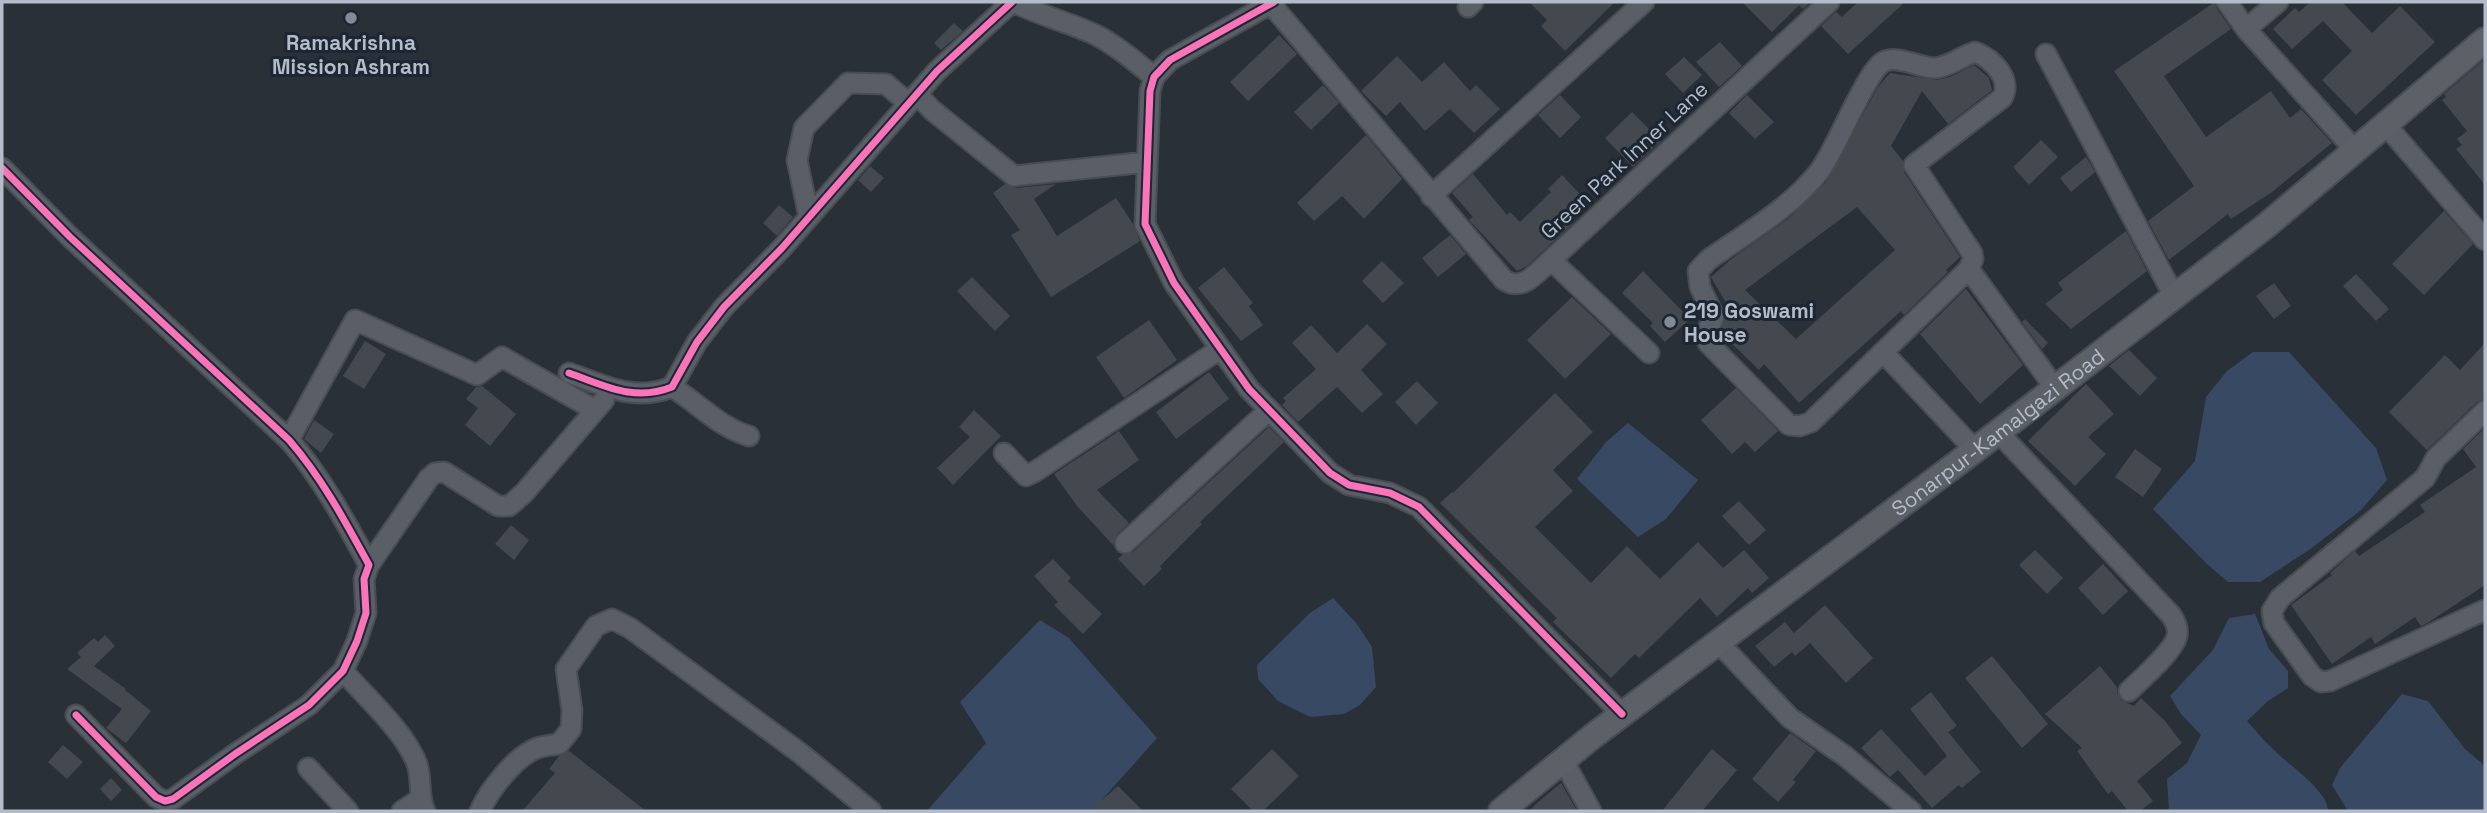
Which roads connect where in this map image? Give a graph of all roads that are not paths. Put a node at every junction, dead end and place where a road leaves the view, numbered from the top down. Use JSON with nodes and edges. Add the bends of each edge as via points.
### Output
{"nodes":[{"id":1,"x":1013,"y":2,"type":"edge"},
{"id":2,"x":1829,"y":2,"type":"edge"},
{"id":3,"x":2227,"y":2,"type":"edge"},
{"id":4,"x":2278,"y":2,"type":"edge"},
{"id":5,"x":1273,"y":3,"type":"edge"},
{"id":6,"x":1640,"y":3,"type":"edge"},
{"id":7,"x":2246,"y":29,"type":"junction"},
{"id":8,"x":2485,"y":40,"type":"edge"},
{"id":9,"x":2046,"y":54,"type":"dead end"},
{"id":10,"x":1154,"y":77,"type":"junction"},
{"id":11,"x":914,"y":96,"type":"junction"},
{"id":12,"x":2385,"y":124,"type":"junction"},
{"id":13,"x":2354,"y":149,"type":"junction"},
{"id":14,"x":1147,"y":162,"type":"junction"},
{"id":15,"x":2,"y":168,"type":"edge"},
{"id":16,"x":1431,"y":196,"type":"junction"},
{"id":17,"x":809,"y":217,"type":"junction"},
{"id":18,"x":2485,"y":240,"type":"edge"},
{"id":19,"x":1550,"y":260,"type":"junction"},
{"id":20,"x":1969,"y":269,"type":"junction"},
{"id":21,"x":2174,"y":296,"type":"junction"},
{"id":22,"x":1220,"y":349,"type":"junction"},
{"id":23,"x":1882,"y":352,"type":"junction"},
{"id":24,"x":1649,"y":353,"type":"dead end"},
{"id":25,"x":569,"y":373,"type":"dead end"},
{"id":26,"x":672,"y":387,"type":"junction"},
{"id":27,"x":613,"y":388,"type":"junction"},
{"id":28,"x":2055,"y":388,"type":"junction"},
{"id":29,"x":595,"y":410,"type":"junction"},
{"id":30,"x":1269,"y":410,"type":"junction"},
{"id":31,"x":2485,"y":411,"type":"edge"},
{"id":32,"x":1998,"y":432,"type":"junction"},
{"id":33,"x":749,"y":436,"type":"dead end"},
{"id":34,"x":289,"y":440,"type":"junction"},
{"id":35,"x":1975,"y":450,"type":"junction"},
{"id":36,"x":1004,"y":453,"type":"dead end"},
{"id":37,"x":1125,"y":543,"type":"dead end"},
{"id":38,"x":369,"y":565,"type":"junction"},
{"id":39,"x":2485,"y":610,"type":"edge"},
{"id":40,"x":1718,"y":642,"type":"junction"},
{"id":41,"x":343,"y":671,"type":"junction"},
{"id":42,"x":2129,"y":691,"type":"dead end"},
{"id":43,"x":1622,"y":714,"type":"junction"},
{"id":44,"x":76,"y":715,"type":"dead end"},
{"id":45,"x":1563,"y":760,"type":"junction"},
{"id":46,"x":308,"y":768,"type":"dead end"},
{"id":47,"x":422,"y":805,"type":"edge"},
{"id":48,"x":348,"y":811,"type":"edge"},
{"id":49,"x":402,"y":811,"type":"edge"},
{"id":50,"x":480,"y":811,"type":"edge"},
{"id":51,"x":871,"y":811,"type":"edge"},
{"id":52,"x":1501,"y":811,"type":"edge"},
{"id":53,"x":1591,"y":811,"type":"edge"},
{"id":54,"x":1911,"y":811,"type":"edge"}],
"edges":[{"from":1,"to":10,"type":"street","via":[[1098,36]]},
{"from":1,"to":11,"type":"street"},
{"from":2,"to":19,"type":"street","name":"Green Park Inner Lane"},
{"from":3,"to":7,"type":"street"},
{"from":4,"to":7,"type":"street"},
{"from":5,"to":10,"type":"street","via":[[1170,60]]},
{"from":5,"to":16,"type":"street"},
{"from":6,"to":16,"type":"street"},
{"from":7,"to":13,"type":"street"},
{"from":8,"to":12,"type":"main road","name":"Sonarpur-Kamalgazi Road"},
{"from":9,"to":21,"type":"street"},
{"from":10,"to":14,"type":"street"},
{"from":11,"to":14,"type":"street","via":[[1014,176]]},
{"from":11,"to":17,"type":"street"},
{"from":11,"to":17,"type":"street","via":[[901,97],[886,84],[848,83],[804,128],[797,160]]},
{"from":12,"to":13,"type":"main road","name":"Sonarpur-Kamalgazi Road"},
{"from":12,"to":18,"type":"street"},
{"from":13,"to":21,"type":"main road","name":"Sonarpur-Kamalgazi Road","via":[[2267,225]]},
{"from":14,"to":22,"type":"street","via":[[1145,224],[1149,237],[1174,283]]},
{"from":15,"to":34,"type":"street"},
{"from":16,"to":19,"type":"street","via":[[1513,286],[1523,284]]},
{"from":17,"to":26,"type":"street","via":[[707,327]]},
{"from":19,"to":24,"type":"street","name":"Green Park Inner Lane"},
{"from":20,"to":23,"type":"street"},
{"from":20,"to":23,"type":"street","via":[[1972,253],[1914,165],[2002,98],[2007,83],[1996,67],[1975,52],[1937,68],[1892,59],[1883,62],[1817,174],[1698,271],[1714,316],[1705,332],[1708,343],[1789,425],[1811,422]]},
{"from":20,"to":28,"type":"street"},
{"from":21,"to":28,"type":"main road","name":"Sonarpur-Kamalgazi Road"},
{"from":22,"to":30,"type":"street"},
{"from":22,"to":36,"type":"street","via":[[1027,476]]},
{"from":23,"to":35,"type":"street"},
{"from":25,"to":27,"type":"street"},
{"from":26,"to":27,"type":"street","via":[[642,395]]},
{"from":26,"to":33,"type":"street","via":[[721,425]]},
{"from":27,"to":29,"type":"street"},
{"from":28,"to":32,"type":"main road","name":"Sonarpur-Kamalgazi Road"},
{"from":29,"to":34,"type":"street","via":[[502,357],[477,375],[355,320]]},
{"from":29,"to":38,"type":"street","via":[[509,506],[498,506],[444,472],[435,473]]},
{"from":30,"to":37,"type":"street"},
{"from":30,"to":43,"type":"street","via":[[1330,473],[1349,485],[1390,493],[1419,507]]},
{"from":31,"to":39,"type":"street","via":[[2436,458],[2425,478],[2280,598],[2272,611],[2274,623],[2321,682]]},
{"from":32,"to":35,"type":"main road","name":"Sonarpur-Kamalgazi Road"},
{"from":32,"to":42,"type":"street","via":[[2176,624],[2178,635],[2173,645]]},
{"from":34,"to":38,"type":"street","via":[[312,467]]},
{"from":35,"to":40,"type":"main road","name":"Sonarpur-Kamalgazi Road"},
{"from":38,"to":41,"type":"street","via":[[364,579],[366,613]]},
{"from":40,"to":43,"type":"main road","name":"Sonarpur-Kamalgazi Road"},
{"from":40,"to":54,"type":"street","via":[[1790,718]]},
{"from":41,"to":44,"type":"street","via":[[300,712],[165,801]]},
{"from":41,"to":47,"type":"street","via":[[411,750],[418,767]]},
{"from":43,"to":45,"type":"main road","name":"Sonarpur-Kamalgazi Road"},
{"from":45,"to":52,"type":"main road","name":"Sonarpur-Kamalgazi Road"},
{"from":45,"to":53,"type":"street"},
{"from":46,"to":48,"type":"street"},
{"from":47,"to":49,"type":"street"},
{"from":50,"to":51,"type":"street","via":[[486,796],[515,764],[536,748],[559,744],[570,729],[566,669],[596,626],[612,619],[789,745]]}]}
